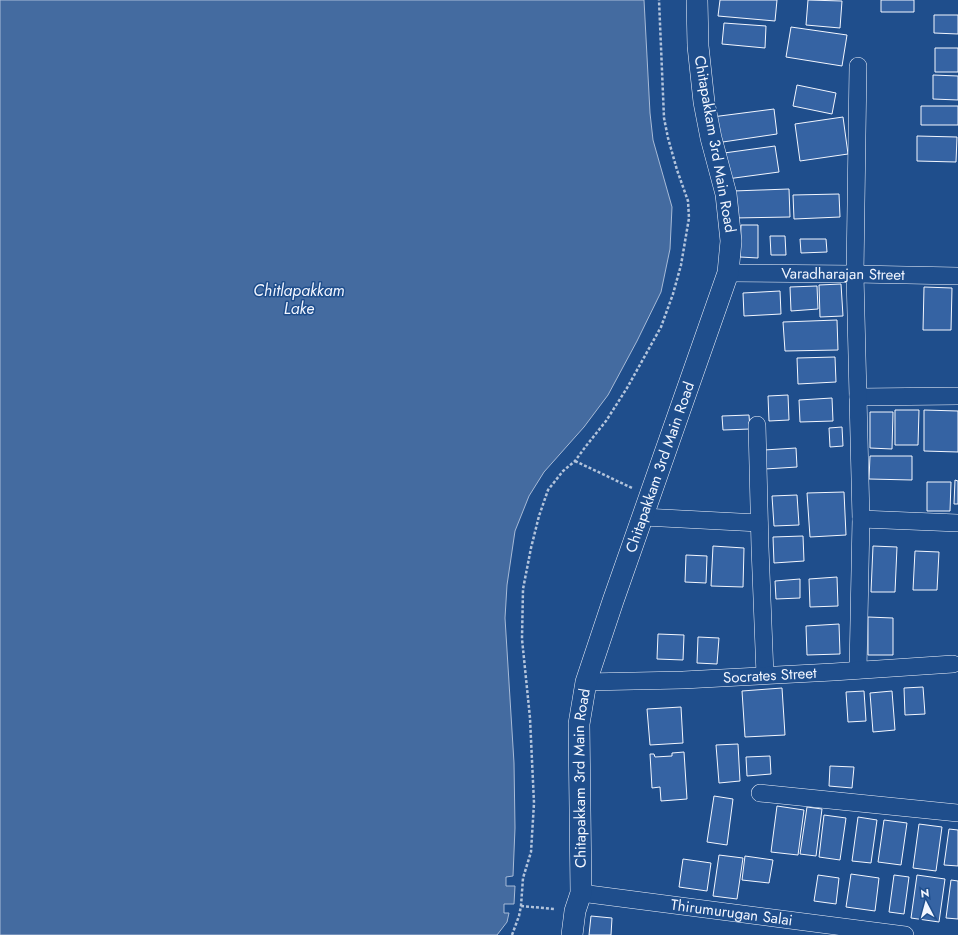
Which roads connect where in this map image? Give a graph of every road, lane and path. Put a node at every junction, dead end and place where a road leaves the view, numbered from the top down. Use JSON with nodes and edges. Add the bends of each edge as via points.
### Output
{"nodes":[{"id":1,"x":659,"y":0,"type":"edge"},
{"id":2,"x":696,"y":0,"type":"edge"},
{"id":3,"x":858,"y":66,"type":"dead end"},
{"id":4,"x":728,"y":273,"type":"junction"},
{"id":5,"x":855,"y":274,"type":"junction"},
{"id":6,"x":958,"y":276,"type":"edge"},
{"id":7,"x":958,"y":396,"type":"edge"},
{"id":8,"x":858,"y":397,"type":"junction"},
{"id":9,"x":757,"y":425,"type":"dead end"},
{"id":10,"x":575,"y":461,"type":"junction"},
{"id":11,"x":650,"y":497,"type":"junction"},
{"id":12,"x":643,"y":517,"type":"junction"},
{"id":13,"x":861,"y":519,"type":"junction"},
{"id":14,"x":760,"y":522,"type":"junction"},
{"id":15,"x":958,"y":523,"type":"edge"},
{"id":16,"x":952,"y":664,"type":"dead end"},
{"id":17,"x":858,"y":670,"type":"junction"},
{"id":18,"x":765,"y":675,"type":"junction"},
{"id":19,"x":586,"y":682,"type":"junction"},
{"id":20,"x":760,"y":793,"type":"dead end"},
{"id":21,"x":958,"y":813,"type":"edge"},
{"id":22,"x":581,"y":893,"type":"junction"},
{"id":23,"x":521,"y":906,"type":"junction"},
{"id":24,"x":543,"y":908,"type":"dead end"},
{"id":25,"x":512,"y":935,"type":"edge"},
{"id":26,"x":572,"y":935,"type":"edge"},
{"id":27,"x":906,"y":935,"type":"edge"}],
"edges":[{"from":1,"to":10,"type":"path","via":[[664,118],[688,201],[689,218],[681,265],[673,294],[657,333],[606,421]]},
{"from":2,"to":4,"type":"street","name":"Chitapakkam 3rd Main Road","via":[[704,102],[726,194],[731,241]]},
{"from":3,"to":5,"type":"street"},
{"from":4,"to":5,"type":"street","name":"Varadharajan Street"},
{"from":4,"to":11,"type":"street","name":"Chitapakkam 3rd Main Road"},
{"from":5,"to":6,"type":"street","name":"Varadharajan Street"},
{"from":5,"to":8,"type":"street"},
{"from":7,"to":8,"type":"street"},
{"from":8,"to":13,"type":"street"},
{"from":9,"to":14,"type":"street"},
{"from":10,"to":11,"type":"path"},
{"from":10,"to":23,"type":"path","via":[[548,490],[539,516],[523,589],[522,639],[530,718],[534,804],[531,852],[523,878]]},
{"from":11,"to":12,"type":"street","name":"Chitapakkam 3rd Main Road"},
{"from":12,"to":14,"type":"street"},
{"from":12,"to":19,"type":"street","name":"Chitapakkam 3rd Main Road"},
{"from":13,"to":15,"type":"street"},
{"from":13,"to":17,"type":"street"},
{"from":14,"to":18,"type":"street"},
{"from":16,"to":17,"type":"street","name":"Socrates Street"},
{"from":17,"to":18,"type":"street","name":"Socrates Street"},
{"from":18,"to":19,"type":"street","name":"Socrates Street"},
{"from":19,"to":22,"type":"street","name":"Chitapakkam 3rd Main Road","via":[[579,724]]},
{"from":20,"to":21,"type":"street"},
{"from":22,"to":26,"type":"street","name":"Chitapakkam 3rd Main Road"},
{"from":22,"to":27,"type":"street","name":"Thirumurugan Salai"},
{"from":23,"to":24,"type":"path"},
{"from":23,"to":25,"type":"path"}]}
